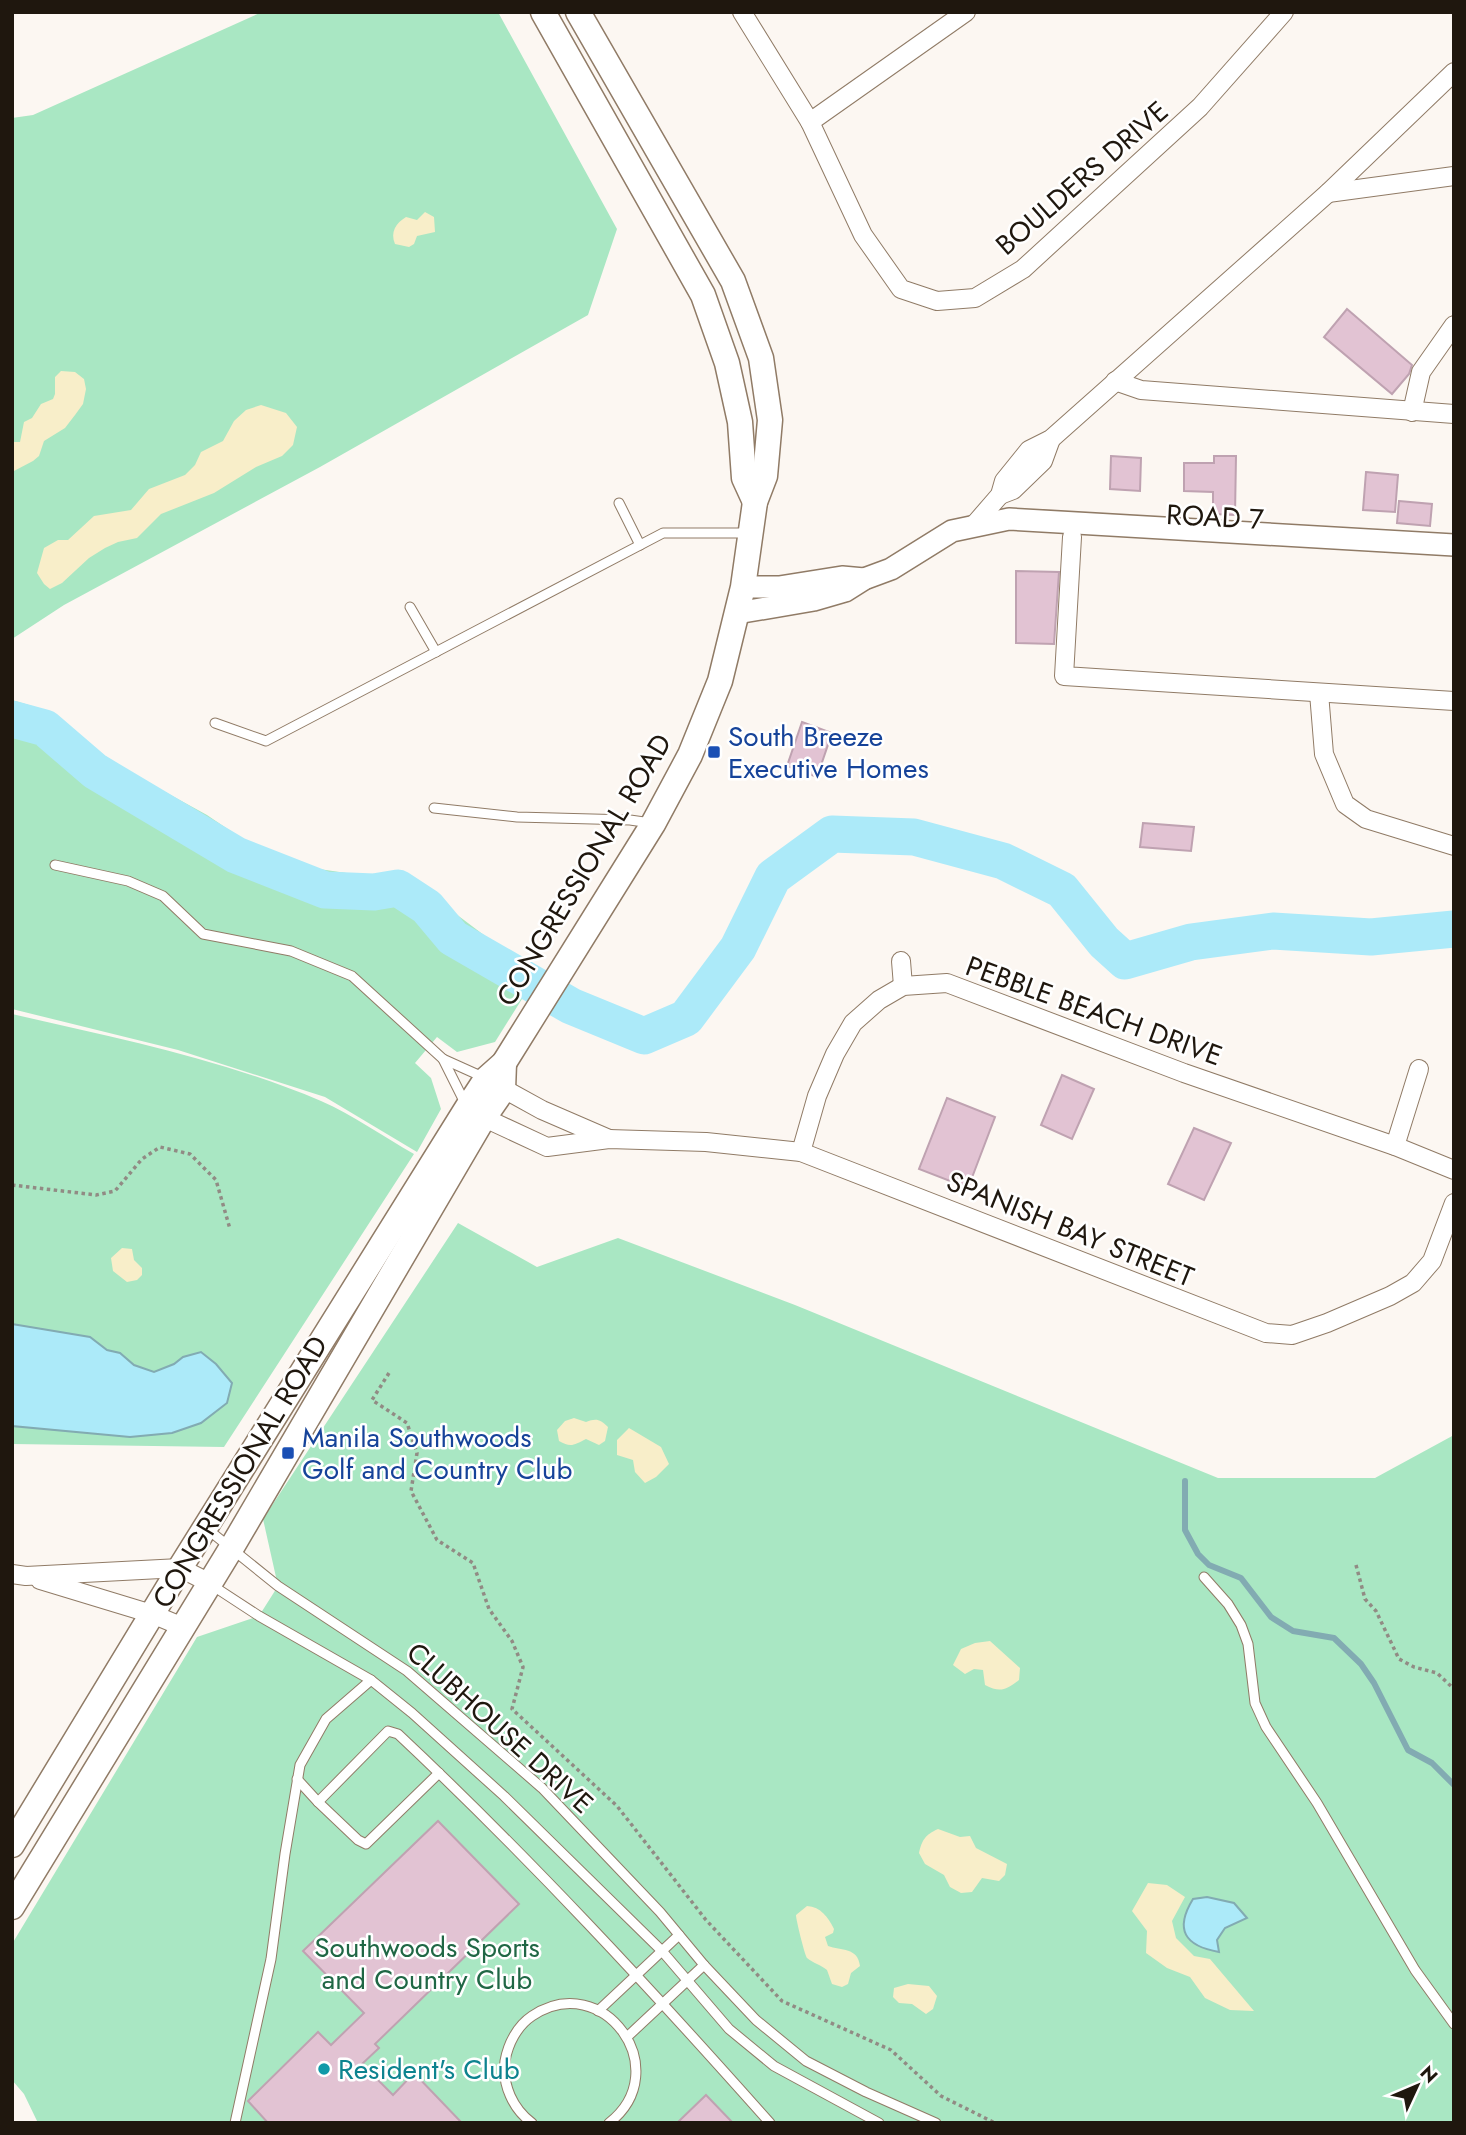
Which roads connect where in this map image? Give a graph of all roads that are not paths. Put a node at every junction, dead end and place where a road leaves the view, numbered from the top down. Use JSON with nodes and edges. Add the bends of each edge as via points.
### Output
{"nodes":[{"id":1,"x":543,"y":12,"type":"edge"},
{"id":2,"x":578,"y":12,"type":"edge"},
{"id":3,"x":742,"y":12,"type":"edge"},
{"id":4,"x":966,"y":12,"type":"edge"},
{"id":5,"x":1284,"y":12,"type":"edge"},
{"id":6,"x":1454,"y":72,"type":"edge"},
{"id":7,"x":810,"y":122,"type":"junction"},
{"id":8,"x":1454,"y":176,"type":"edge"},
{"id":9,"x":1328,"y":193,"type":"junction"},
{"id":10,"x":748,"y":324,"type":"junction"},
{"id":11,"x":1454,"y":325,"type":"edge"},
{"id":12,"x":716,"y":332,"type":"junction"},
{"id":13,"x":1115,"y":381,"type":"junction"},
{"id":14,"x":1412,"y":412,"type":"junction"},
{"id":15,"x":1454,"y":414,"type":"edge"},
{"id":16,"x":755,"y":502,"type":"junction"},
{"id":17,"x":619,"y":503,"type":"dead end"},
{"id":18,"x":974,"y":525,"type":"junction"},
{"id":19,"x":751,"y":533,"type":"junction"},
{"id":20,"x":1072,"y":537,"type":"junction"},
{"id":21,"x":640,"y":545,"type":"junction"},
{"id":22,"x":1454,"y":545,"type":"edge"},
{"id":23,"x":1454,"y":558,"type":"edge"},
{"id":24,"x":864,"y":579,"type":"junction"},
{"id":25,"x":743,"y":587,"type":"junction"},
{"id":26,"x":410,"y":607,"type":"dead end"},
{"id":27,"x":737,"y":613,"type":"junction"},
{"id":28,"x":436,"y":652,"type":"junction"},
{"id":29,"x":1319,"y":694,"type":"junction"},
{"id":30,"x":1454,"y":701,"type":"edge"},
{"id":31,"x":215,"y":723,"type":"dead end"},
{"id":32,"x":434,"y":808,"type":"dead end"},
{"id":33,"x":653,"y":824,"type":"junction"},
{"id":34,"x":1454,"y":846,"type":"edge"},
{"id":35,"x":55,"y":865,"type":"dead end"},
{"id":36,"x":901,"y":961,"type":"dead end"},
{"id":37,"x":903,"y":986,"type":"junction"},
{"id":38,"x":440,"y":1056,"type":"junction"},
{"id":39,"x":1419,"y":1069,"type":"dead end"},
{"id":40,"x":498,"y":1077,"type":"junction"},
{"id":41,"x":475,"y":1113,"type":"junction"},
{"id":42,"x":609,"y":1139,"type":"junction"},
{"id":43,"x":1395,"y":1146,"type":"junction"},
{"id":44,"x":801,"y":1152,"type":"junction"},
{"id":45,"x":1454,"y":1170,"type":"edge"},
{"id":46,"x":1454,"y":1203,"type":"edge"},
{"id":47,"x":205,"y":1527,"type":"junction"},
{"id":48,"x":232,"y":1547,"type":"junction"},
{"id":49,"x":180,"y":1568,"type":"junction"},
{"id":50,"x":19,"y":1575,"type":"edge"},
{"id":51,"x":1204,"y":1577,"type":"dead end"},
{"id":52,"x":210,"y":1583,"type":"junction"},
{"id":53,"x":152,"y":1614,"type":"junction"},
{"id":54,"x":183,"y":1627,"type":"junction"},
{"id":55,"x":371,"y":1680,"type":"junction"},
{"id":56,"x":439,"y":1773,"type":"junction"},
{"id":57,"x":297,"y":1779,"type":"junction"},
{"id":58,"x":318,"y":1802,"type":"junction"},
{"id":59,"x":12,"y":1845,"type":"edge"},
{"id":60,"x":12,"y":1907,"type":"edge"},
{"id":61,"x":679,"y":1935,"type":"junction"},
{"id":62,"x":662,"y":1951,"type":"junction"},
{"id":63,"x":704,"y":1965,"type":"junction"},
{"id":64,"x":637,"y":1974,"type":"junction"},
{"id":65,"x":688,"y":1980,"type":"junction"},
{"id":66,"x":664,"y":2004,"type":"junction"},
{"id":67,"x":598,"y":2011,"type":"junction"},
{"id":68,"x":1454,"y":2024,"type":"edge"},
{"id":69,"x":627,"y":2037,"type":"junction"},
{"id":70,"x":235,"y":2123,"type":"edge"},
{"id":71,"x":532,"y":2123,"type":"edge"},
{"id":72,"x":609,"y":2123,"type":"edge"},
{"id":73,"x":770,"y":2123,"type":"edge"},
{"id":74,"x":879,"y":2123,"type":"edge"},
{"id":75,"x":936,"y":2123,"type":"edge"}],
"edges":[{"from":1,"to":12,"type":"main road","name":"CONGRESSIONAL ROAD","via":[[703,295]]},
{"from":2,"to":10,"type":"main road","name":"CONGRESSIONAL ROAD","via":[[733,281]]},
{"from":3,"to":7,"type":"street","name":"BOULDERS DRIVE"},
{"from":4,"to":7,"type":"street"},
{"from":5,"to":7,"type":"street","name":"BOULDERS DRIVE","via":[[1191,117],[1023,269],[975,298],[937,301],[901,289],[863,235]]},
{"from":6,"to":9,"type":"street"},
{"from":8,"to":9,"type":"street"},
{"from":9,"to":13,"type":"street"},
{"from":10,"to":12,"type":"main road"},
{"from":10,"to":16,"type":"main road","name":"CONGRESSIONAL ROAD","via":[[761,358],[770,421],[765,476]]},
{"from":11,"to":14,"type":"street","via":[[1421,372]]},
{"from":12,"to":16,"type":"main road","name":"CONGRESSIONAL ROAD","via":[[740,422],[744,478]]},
{"from":13,"to":14,"type":"street","via":[[1141,390]]},
{"from":13,"to":18,"type":"street","via":[[1051,439],[1029,450]]},
{"from":14,"to":15,"type":"street"},
{"from":16,"to":19,"type":"main road","name":"CONGRESSIONAL ROAD"},
{"from":17,"to":21,"type":"lane"},
{"from":18,"to":20,"type":"street","name":"ROAD 7"},
{"from":18,"to":22,"type":"street","name":"ROAD 7","via":[[1009,519]]},
{"from":18,"to":24,"type":"street","name":"ROAD 7","via":[[942,535],[891,569]]},
{"from":19,"to":21,"type":"lane","via":[[663,533]]},
{"from":19,"to":25,"type":"main road","name":"CONGRESSIONAL ROAD"},
{"from":20,"to":23,"type":"street","name":"ROAD 7"},
{"from":20,"to":29,"type":"street","via":[[1064,676]]},
{"from":21,"to":28,"type":"lane"},
{"from":24,"to":25,"type":"street","name":"ROAD 7"},
{"from":24,"to":27,"type":"street","name":"ROAD 7","via":[[835,594]]},
{"from":25,"to":27,"type":"main road","name":"CONGRESSIONAL ROAD"},
{"from":26,"to":28,"type":"lane"},
{"from":27,"to":33,"type":"main road","name":"CONGRESSIONAL ROAD","via":[[720,681],[690,755]]},
{"from":28,"to":31,"type":"lane","via":[[266,741]]},
{"from":29,"to":30,"type":"street"},
{"from":29,"to":34,"type":"street","via":[[1324,754],[1345,804],[1366,819]]},
{"from":32,"to":33,"type":"lane"},
{"from":33,"to":40,"type":"main road","name":"CONGRESSIONAL ROAD","via":[[522,1030]]},
{"from":35,"to":38,"type":"lane","via":[[128,881],[163,896],[204,934],[291,951],[352,976]]},
{"from":36,"to":37,"type":"street"},
{"from":37,"to":43,"type":"street","name":"PEBBLE BEACH DRIVE","via":[[947,984]]},
{"from":37,"to":44,"type":"street","via":[[853,1023],[817,1096]]},
{"from":38,"to":40,"type":"lane"},
{"from":38,"to":41,"type":"lane"},
{"from":39,"to":43,"type":"street"},
{"from":40,"to":41,"type":"main road","name":"CONGRESSIONAL ROAD"},
{"from":40,"to":42,"type":"street","name":"SPANISH BAY STREET","via":[[542,1110]]},
{"from":41,"to":42,"type":"street","name":"SPANISH BAY STREET","via":[[547,1147]]},
{"from":41,"to":47,"type":"main road","name":"CONGRESSIONAL ROAD"},
{"from":41,"to":48,"type":"main road","name":"CONGRESSIONAL ROAD"},
{"from":42,"to":44,"type":"street","name":"SPANISH BAY STREET","via":[[706,1142]]},
{"from":43,"to":45,"type":"street","name":"PEBBLE BEACH DRIVE"},
{"from":44,"to":46,"type":"street","name":"SPANISH BAY STREET","via":[[1266,1334],[1292,1335],[1327,1323],[1413,1283],[1432,1261]]},
{"from":47,"to":48,"type":"lane","name":"CLUBHOUSE DRIVE"},
{"from":47,"to":49,"type":"main road","name":"CONGRESSIONAL ROAD"},
{"from":48,"to":52,"type":"main road","name":"CONGRESSIONAL ROAD"},
{"from":48,"to":61,"type":"lane","name":"CLUBHOUSE DRIVE","via":[[278,1586],[407,1671],[461,1717],[542,1788]]},
{"from":49,"to":50,"type":"street"},
{"from":49,"to":52,"type":"street"},
{"from":49,"to":53,"type":"main road","name":"CONGRESSIONAL ROAD"},
{"from":50,"to":53,"type":"street"},
{"from":51,"to":68,"type":"lane","via":[[1241,1625],[1248,1644],[1255,1703],[1266,1727],[1317,1803],[1401,1949]]},
{"from":52,"to":54,"type":"main road","name":"CONGRESSIONAL ROAD"},
{"from":52,"to":55,"type":"lane","name":"CLUBHOUSE DRIVE"},
{"from":53,"to":54,"type":"street"},
{"from":53,"to":59,"type":"main road","name":"CONGRESSIONAL ROAD"},
{"from":54,"to":60,"type":"main road","name":"CONGRESSIONAL ROAD"},
{"from":55,"to":57,"type":"lane","via":[[326,1719]]},
{"from":55,"to":62,"type":"lane","name":"CLUBHOUSE DRIVE","via":[[504,1796]]},
{"from":56,"to":58,"type":"lane","via":[[366,1844]]},
{"from":56,"to":58,"type":"lane","via":[[398,1734],[388,1731]]},
{"from":56,"to":64,"type":"lane"},
{"from":57,"to":58,"type":"lane"},
{"from":57,"to":70,"type":"lane","via":[[271,1959]]},
{"from":61,"to":62,"type":"lane"},
{"from":61,"to":63,"type":"lane","name":"CLUBHOUSE DRIVE"},
{"from":62,"to":64,"type":"lane"},
{"from":62,"to":65,"type":"lane","name":"CLUBHOUSE DRIVE"},
{"from":63,"to":65,"type":"lane"},
{"from":63,"to":75,"type":"lane","name":"CLUBHOUSE DRIVE","via":[[756,2021],[806,2061]]},
{"from":64,"to":66,"type":"lane"},
{"from":64,"to":67,"type":"lane"},
{"from":65,"to":66,"type":"lane"},
{"from":65,"to":74,"type":"lane","name":"CLUBHOUSE DRIVE","via":[[729,2029],[774,2066]]},
{"from":66,"to":69,"type":"lane"},
{"from":66,"to":73,"type":"lane"},
{"from":67,"to":69,"type":"lane","via":[[615,2021]]},
{"from":67,"to":71,"type":"lane","via":[[574,2004],[550,2007],[528,2019],[513,2038],[505,2062],[507,2087],[518,2109]]},
{"from":69,"to":72,"type":"lane","via":[[635,2060],[634,2085],[625,2107]]}]}
